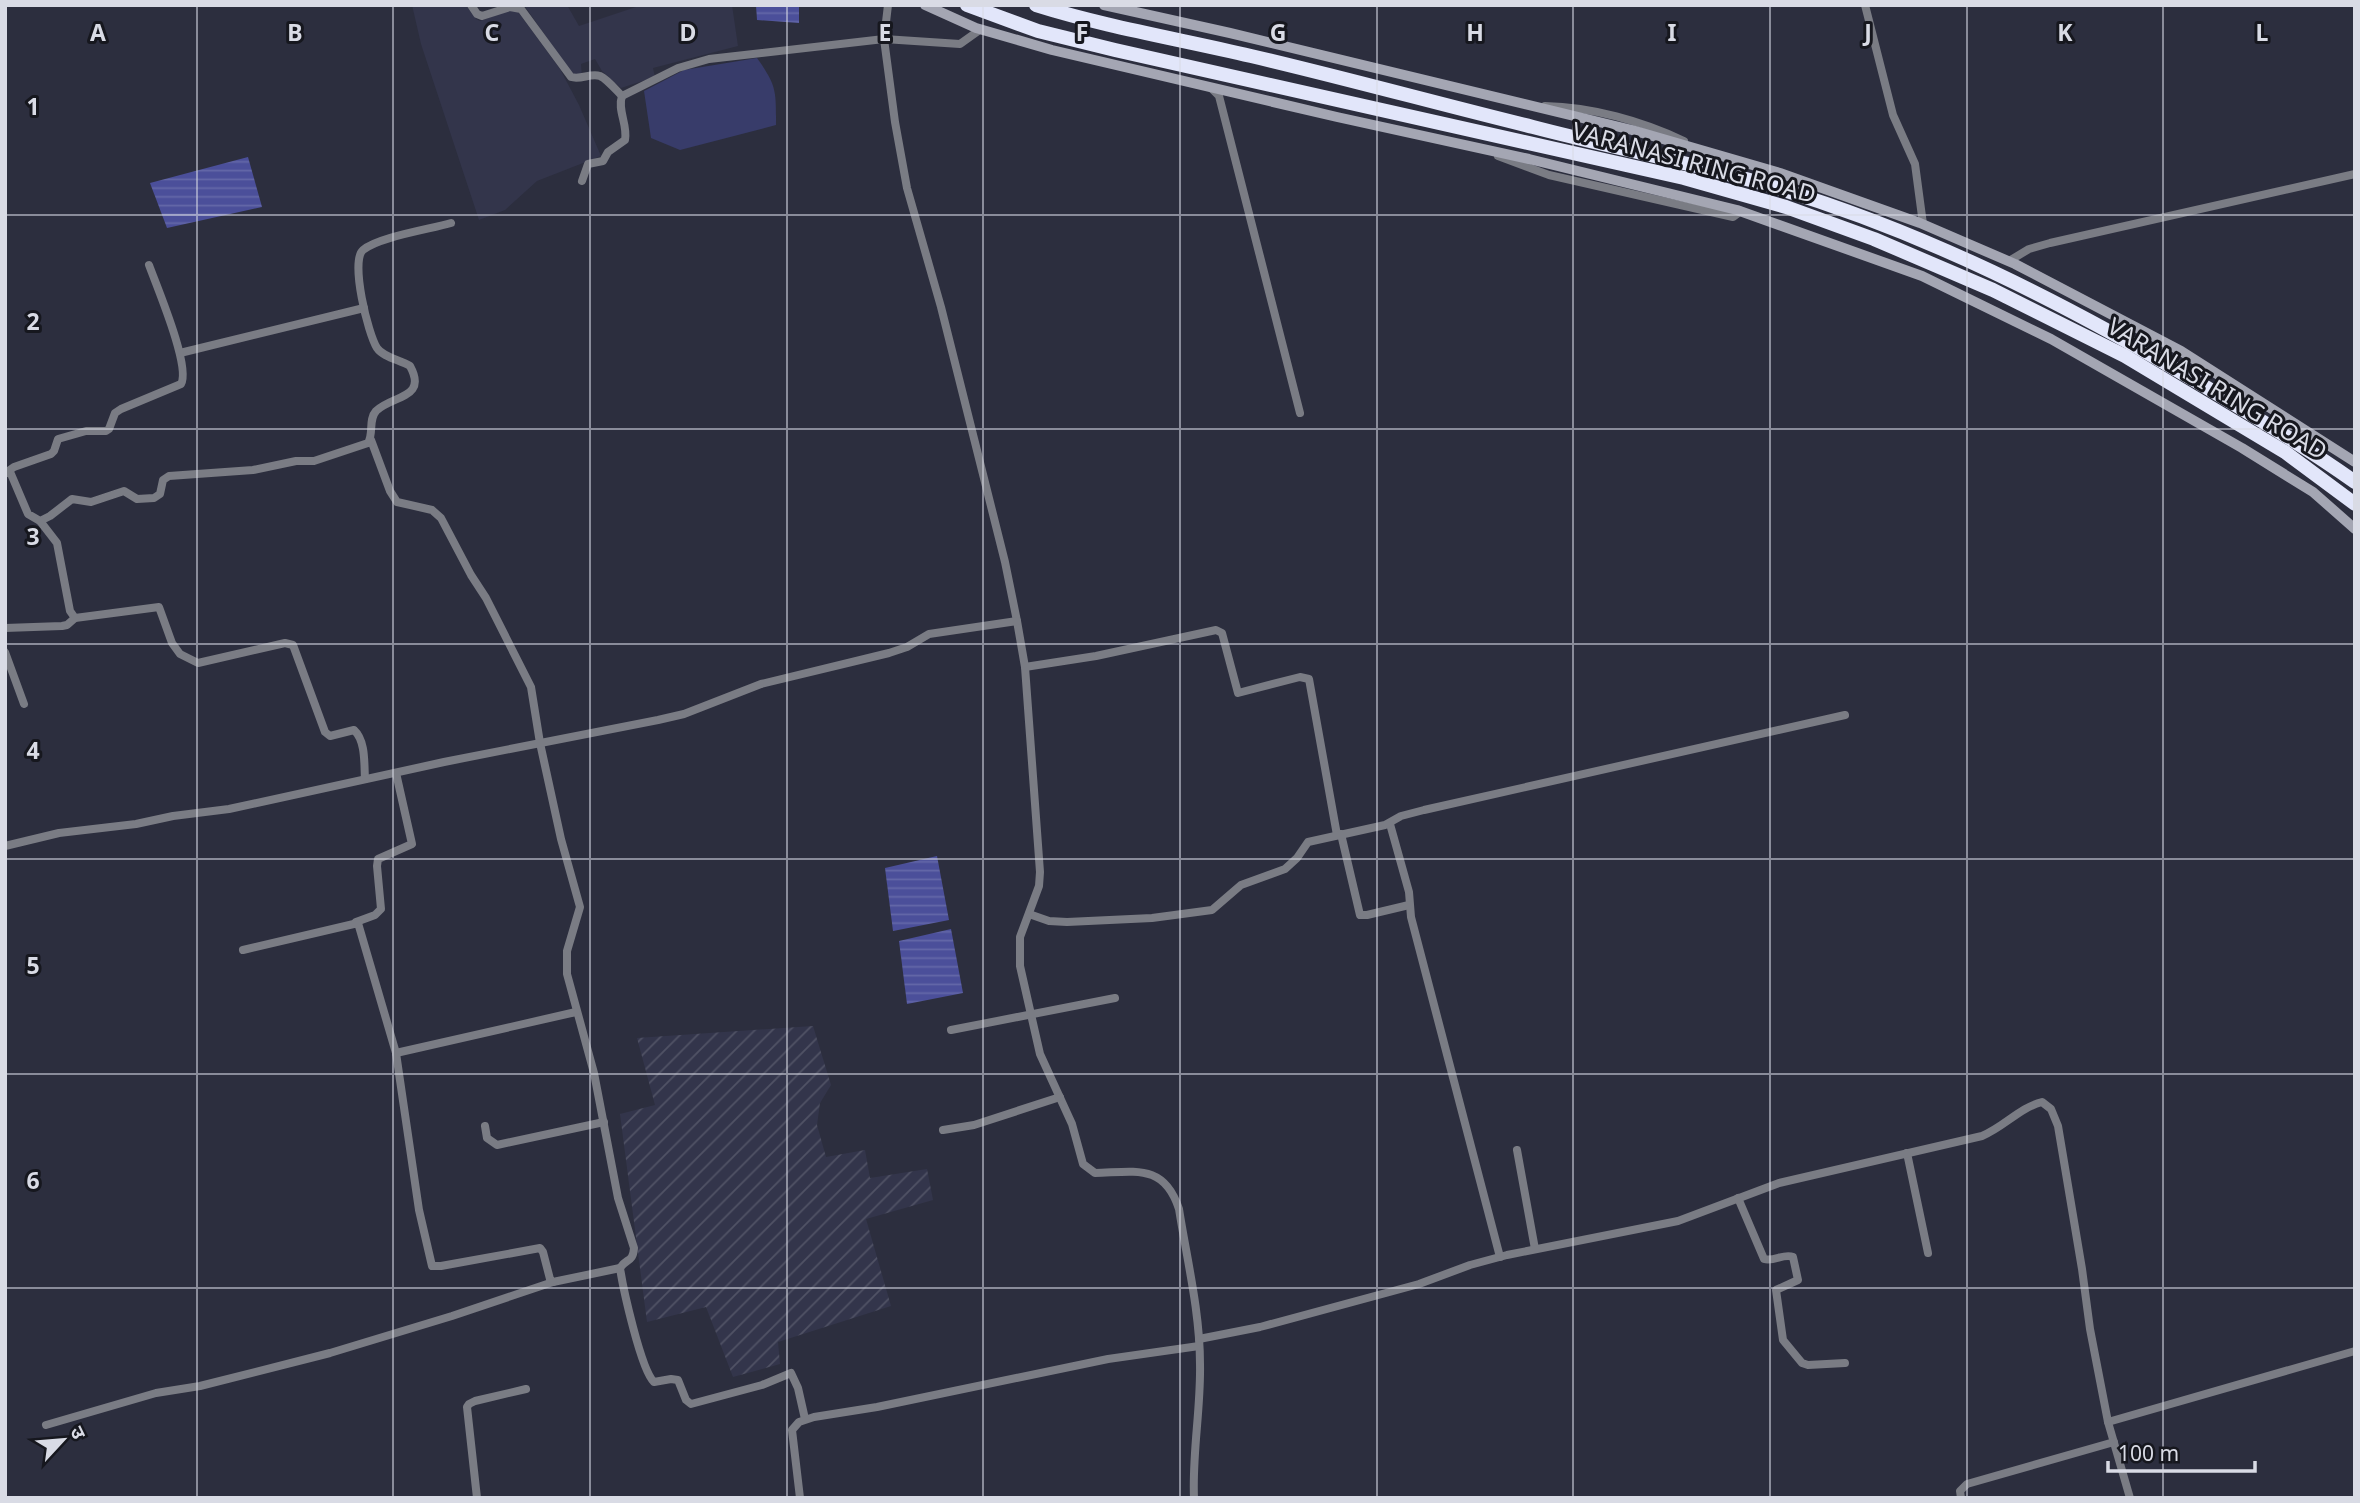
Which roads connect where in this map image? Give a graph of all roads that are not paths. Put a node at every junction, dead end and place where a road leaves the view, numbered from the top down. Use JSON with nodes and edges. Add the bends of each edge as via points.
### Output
{"nodes":[{"id":1,"x":471,"y":5,"type":"edge"},
{"id":2,"x":888,"y":5,"type":"edge"},
{"id":3,"x":925,"y":5,"type":"edge"},
{"id":4,"x":967,"y":5,"type":"edge"},
{"id":5,"x":1036,"y":5,"type":"edge"},
{"id":6,"x":1104,"y":5,"type":"edge"},
{"id":7,"x":1865,"y":5,"type":"edge"},
{"id":8,"x":1131,"y":8,"type":"edge"},
{"id":9,"x":981,"y":29,"type":"junction"},
{"id":10,"x":884,"y":39,"type":"junction"},
{"id":11,"x":1212,"y":89,"type":"junction"},
{"id":12,"x":622,"y":96,"type":"junction"},
{"id":13,"x":2355,"y":174,"type":"edge"},
{"id":14,"x":582,"y":181,"type":"dead end"},
{"id":15,"x":451,"y":223,"type":"dead end"},
{"id":16,"x":1923,"y":224,"type":"junction"},
{"id":17,"x":2009,"y":261,"type":"junction"},
{"id":18,"x":149,"y":265,"type":"dead end"},
{"id":19,"x":364,"y":308,"type":"junction"},
{"id":20,"x":180,"y":353,"type":"junction"},
{"id":21,"x":1300,"y":414,"type":"dead end"},
{"id":22,"x":371,"y":440,"type":"junction"},
{"id":23,"x":2355,"y":462,"type":"edge"},
{"id":24,"x":6,"y":472,"type":"edge"},
{"id":25,"x":2355,"y":482,"type":"edge"},
{"id":26,"x":2355,"y":504,"type":"edge"},
{"id":27,"x":40,"y":521,"type":"junction"},
{"id":28,"x":2355,"y":529,"type":"edge"},
{"id":29,"x":75,"y":618,"type":"junction"},
{"id":30,"x":1017,"y":621,"type":"junction"},
{"id":31,"x":5,"y":628,"type":"edge"},
{"id":32,"x":5,"y":652,"type":"edge"},
{"id":33,"x":1025,"y":667,"type":"junction"},
{"id":34,"x":24,"y":704,"type":"dead end"},
{"id":35,"x":1846,"y":715,"type":"dead end"},
{"id":36,"x":540,"y":743,"type":"junction"},
{"id":37,"x":397,"y":773,"type":"junction"},
{"id":38,"x":365,"y":779,"type":"junction"},
{"id":39,"x":1390,"y":824,"type":"junction"},
{"id":40,"x":1339,"y":834,"type":"junction"},
{"id":41,"x":5,"y":846,"type":"edge"},
{"id":42,"x":1409,"y":905,"type":"junction"},
{"id":43,"x":1029,"y":915,"type":"junction"},
{"id":44,"x":356,"y":922,"type":"junction"},
{"id":45,"x":243,"y":950,"type":"dead end"},
{"id":46,"x":1115,"y":998,"type":"dead end"},
{"id":47,"x":576,"y":1012,"type":"junction"},
{"id":48,"x":1030,"y":1014,"type":"junction"},
{"id":49,"x":951,"y":1030,"type":"dead end"},
{"id":50,"x":396,"y":1053,"type":"junction"},
{"id":51,"x":1060,"y":1097,"type":"junction"},
{"id":52,"x":604,"y":1122,"type":"junction"},
{"id":53,"x":485,"y":1126,"type":"dead end"},
{"id":54,"x":943,"y":1130,"type":"dead end"},
{"id":55,"x":1517,"y":1150,"type":"dead end"},
{"id":56,"x":1907,"y":1153,"type":"junction"},
{"id":57,"x":1738,"y":1198,"type":"junction"},
{"id":58,"x":1535,"y":1249,"type":"junction"},
{"id":59,"x":1928,"y":1253,"type":"dead end"},
{"id":60,"x":1500,"y":1257,"type":"junction"},
{"id":61,"x":620,"y":1268,"type":"junction"},
{"id":62,"x":553,"y":1282,"type":"junction"},
{"id":63,"x":1199,"y":1343,"type":"junction"},
{"id":64,"x":2355,"y":1351,"type":"edge"},
{"id":65,"x":1845,"y":1363,"type":"dead end"},
{"id":66,"x":526,"y":1389,"type":"dead end"},
{"id":67,"x":805,"y":1419,"type":"junction"},
{"id":68,"x":2108,"y":1422,"type":"junction"},
{"id":69,"x":46,"y":1425,"type":"dead end"},
{"id":70,"x":2114,"y":1442,"type":"junction"},
{"id":71,"x":477,"y":1498,"type":"edge"},
{"id":72,"x":800,"y":1498,"type":"edge"},
{"id":73,"x":1194,"y":1498,"type":"edge"},
{"id":74,"x":1961,"y":1498,"type":"edge"},
{"id":75,"x":2130,"y":1498,"type":"edge"}],
"edges":[{"from":1,"to":12,"type":"street","via":[[482,16],[510,7],[521,9],[570,78],[602,77]]},
{"from":2,"to":10,"type":"street"},
{"from":3,"to":9,"type":"street"},
{"from":4,"to":26,"type":"highway","name":"VARANASI RING ROAD","via":[[1038,31],[1115,50],[1684,178],[1786,207],[1993,290],[2124,356],[2285,452]]},
{"from":5,"to":25,"type":"highway","via":[[1648,153],[1775,187],[1846,212],[2000,274],[2126,339]]},
{"from":6,"to":8,"type":"street"},
{"from":7,"to":16,"type":"street","via":[[1893,116],[1915,164]]},
{"from":8,"to":16,"type":"street","via":[[1632,130],[1780,173]]},
{"from":9,"to":10,"type":"street","via":[[960,44]]},
{"from":9,"to":11,"type":"street"},
{"from":10,"to":12,"type":"street","via":[[709,59]]},
{"from":10,"to":30,"type":"street","via":[[907,188],[941,307]]},
{"from":11,"to":21,"type":"street","via":[[1219,96]]},
{"from":11,"to":28,"type":"street","via":[[1741,211],[1922,276],[2051,339],[2242,448],[2313,492]]},
{"from":12,"to":14,"type":"street","via":[[625,140],[603,161],[588,164]]},
{"from":13,"to":17,"type":"street","via":[[2050,243]]},
{"from":15,"to":19,"type":"street","via":[[364,248],[357,262]]},
{"from":16,"to":17,"type":"street"},
{"from":17,"to":23,"type":"street","via":[[2181,351]]},
{"from":18,"to":20,"type":"street"},
{"from":19,"to":20,"type":"street"},
{"from":19,"to":22,"type":"street","via":[[375,346],[410,366],[415,382],[408,394],[375,413]]},
{"from":20,"to":24,"type":"street","via":[[181,384],[121,409],[106,431],[58,439],[51,454]]},
{"from":22,"to":27,"type":"street","via":[[314,461],[169,476],[158,496],[148,500],[132,498],[127,491],[92,502],[72,499]]},
{"from":22,"to":36,"type":"street","via":[[393,498],[402,505],[436,513],[486,598],[531,687]]},
{"from":24,"to":27,"type":"street","via":[[28,514]]},
{"from":27,"to":29,"type":"street","via":[[57,543]]},
{"from":29,"to":31,"type":"street","via":[[62,626]]},
{"from":29,"to":38,"type":"street","via":[[159,607],[172,643],[198,663],[293,645],[327,735],[359,733]]},
{"from":30,"to":33,"type":"street"},
{"from":30,"to":36,"type":"street","via":[[929,634],[889,653],[761,684],[684,714]]},
{"from":32,"to":34,"type":"street"},
{"from":33,"to":40,"type":"street","via":[[1220,631],[1238,693],[1300,677],[1309,679]]},
{"from":33,"to":43,"type":"street","via":[[1040,872]]},
{"from":35,"to":39,"type":"street","via":[[1424,810]]},
{"from":36,"to":37,"type":"street"},
{"from":36,"to":47,"type":"street","via":[[580,907],[566,963]]},
{"from":37,"to":38,"type":"street"},
{"from":37,"to":44,"type":"street","via":[[412,844],[378,859],[381,909]]},
{"from":38,"to":41,"type":"street","via":[[229,809],[59,832]]},
{"from":39,"to":40,"type":"street"},
{"from":39,"to":42,"type":"street"},
{"from":40,"to":42,"type":"street","via":[[1360,915]]},
{"from":40,"to":43,"type":"street","via":[[1308,842],[1292,864],[1241,885],[1212,910],[1067,922]]},
{"from":42,"to":60,"type":"street"},
{"from":43,"to":48,"type":"street","via":[[1019,952]]},
{"from":44,"to":45,"type":"street"},
{"from":44,"to":50,"type":"street"},
{"from":46,"to":48,"type":"street"},
{"from":47,"to":50,"type":"street"},
{"from":47,"to":52,"type":"street"},
{"from":48,"to":49,"type":"street"},
{"from":48,"to":51,"type":"street","via":[[1040,1054]]},
{"from":50,"to":62,"type":"street","via":[[416,1198],[432,1266],[540,1248]]},
{"from":51,"to":54,"type":"street","via":[[974,1125]]},
{"from":51,"to":63,"type":"street","via":[[1088,1170],[1145,1172],[1167,1184],[1175,1197]]},
{"from":52,"to":53,"type":"street","via":[[497,1145],[488,1138]]},
{"from":52,"to":61,"type":"street","via":[[618,1198],[634,1248],[630,1261]]},
{"from":55,"to":58,"type":"street"},
{"from":56,"to":57,"type":"street"},
{"from":56,"to":59,"type":"street"},
{"from":56,"to":68,"type":"street","via":[[1982,1136],[2042,1102],[2052,1109]]},
{"from":57,"to":58,"type":"street","via":[[1678,1221]]},
{"from":57,"to":65,"type":"street","via":[[1764,1259],[1793,1257],[1798,1280],[1779,1287],[1775,1294],[1780,1332],[1787,1347],[1808,1365]]},
{"from":58,"to":60,"type":"street"},
{"from":60,"to":63,"type":"street","via":[[1419,1284]]},
{"from":61,"to":62,"type":"street"},
{"from":61,"to":67,"type":"street","via":[[650,1380],[678,1380],[691,1404],[792,1373]]},
{"from":62,"to":69,"type":"street","via":[[330,1353],[156,1393]]},
{"from":63,"to":67,"type":"street"},
{"from":63,"to":73,"type":"street"},
{"from":64,"to":68,"type":"street"},
{"from":66,"to":71,"type":"street","via":[[467,1407]]},
{"from":67,"to":72,"type":"street","via":[[792,1430]]},
{"from":68,"to":70,"type":"street"},
{"from":70,"to":74,"type":"street","via":[[1967,1484],[1960,1491]]},
{"from":70,"to":75,"type":"street"}]}
